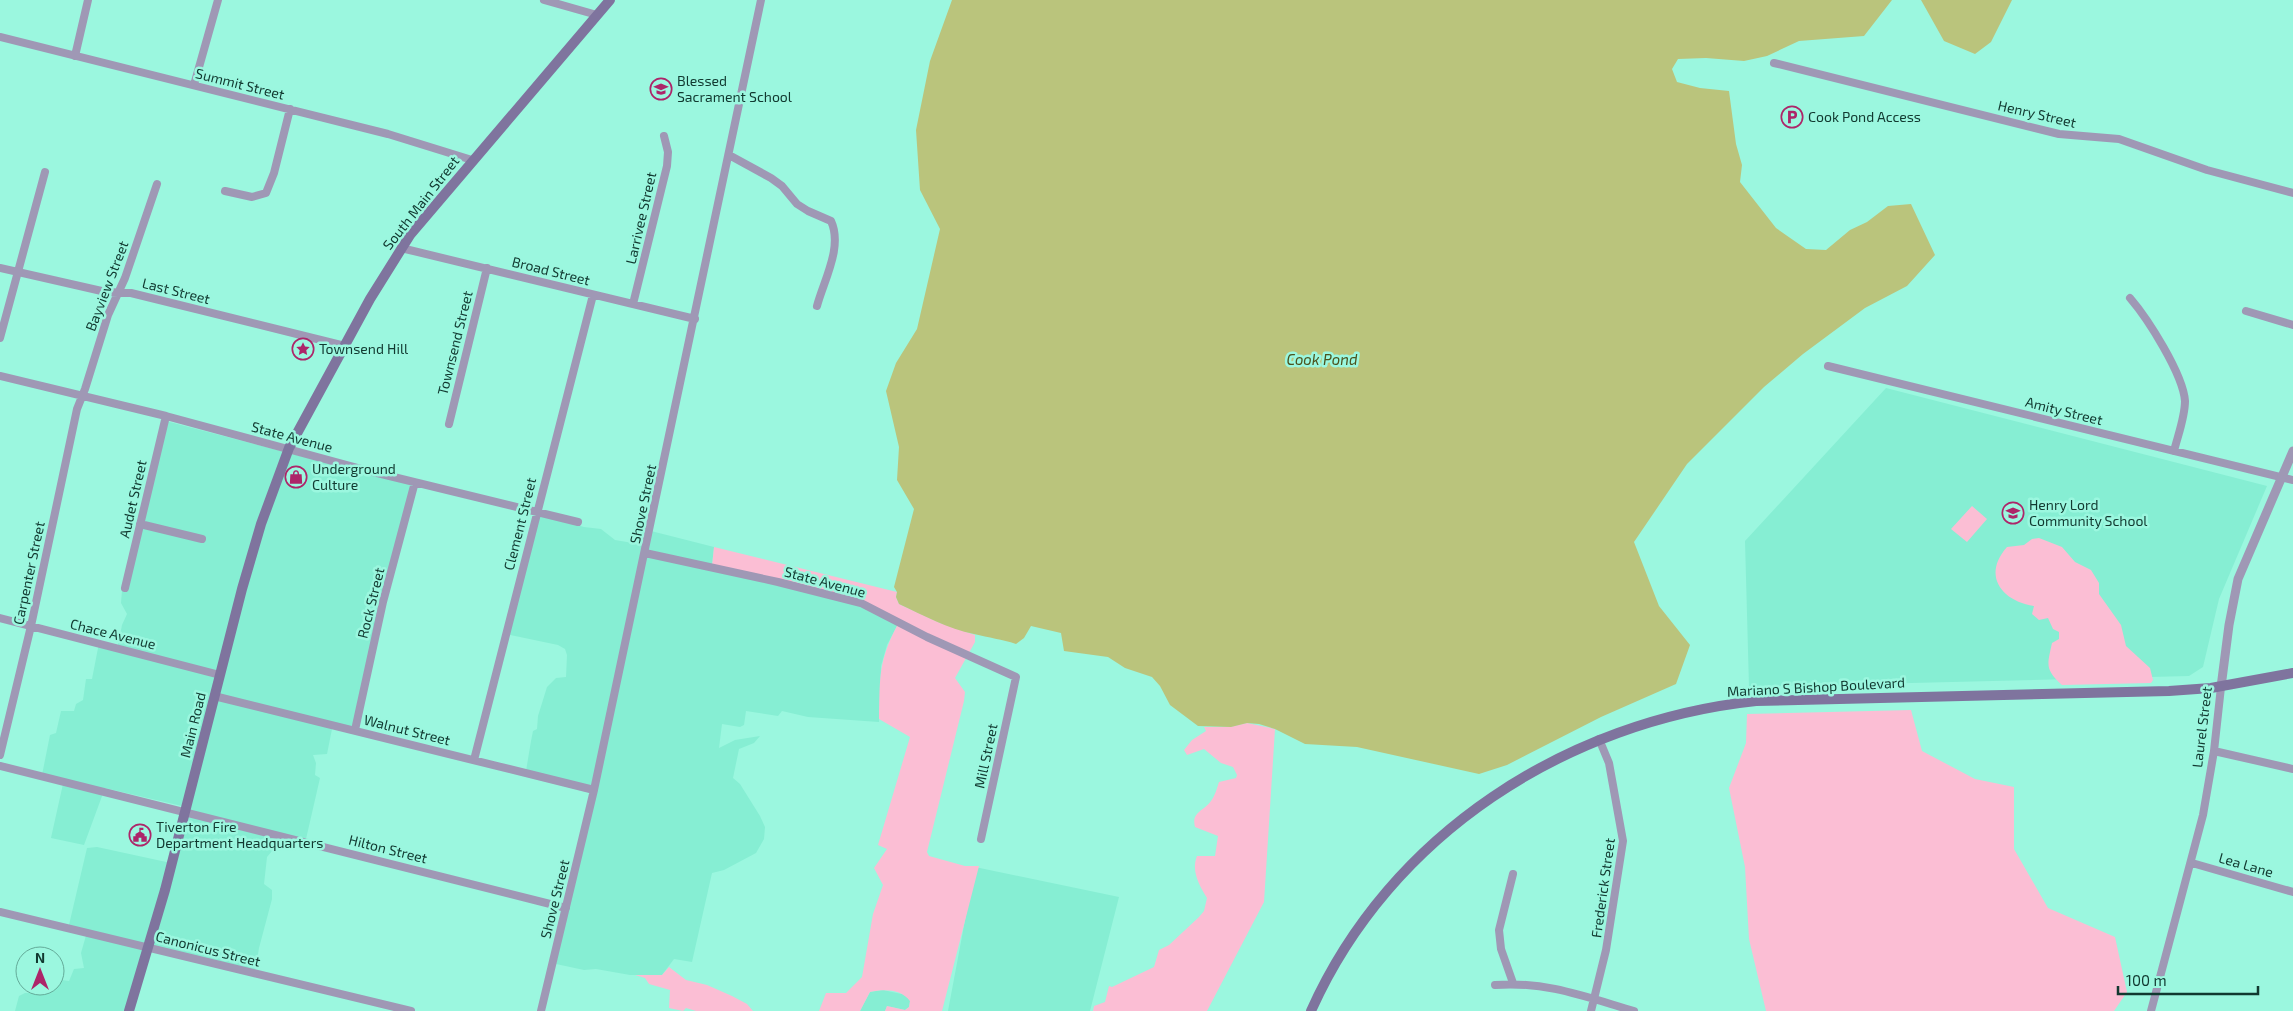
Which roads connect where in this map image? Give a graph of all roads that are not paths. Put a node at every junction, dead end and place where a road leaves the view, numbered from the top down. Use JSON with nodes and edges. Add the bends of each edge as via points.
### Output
{"nodes":[{"id":1,"x":88,"y":0,"type":"edge"},
{"id":2,"x":218,"y":0,"type":"edge"},
{"id":3,"x":544,"y":0,"type":"edge"},
{"id":4,"x":610,"y":0,"type":"edge"},
{"id":5,"x":761,"y":0,"type":"edge"},
{"id":6,"x":597,"y":15,"type":"junction"},
{"id":7,"x":0,"y":37,"type":"edge"},
{"id":8,"x":75,"y":56,"type":"junction"},
{"id":9,"x":1774,"y":62,"type":"dead end"},
{"id":10,"x":194,"y":85,"type":"junction"},
{"id":11,"x":290,"y":109,"type":"junction"},
{"id":12,"x":664,"y":136,"type":"dead end"},
{"id":13,"x":729,"y":154,"type":"junction"},
{"id":14,"x":472,"y":160,"type":"junction"},
{"id":15,"x":45,"y":172,"type":"dead end"},
{"id":16,"x":157,"y":184,"type":"dead end"},
{"id":17,"x":225,"y":191,"type":"dead end"},
{"id":18,"x":2293,"y":193,"type":"edge"},
{"id":19,"x":401,"y":248,"type":"junction"},
{"id":20,"x":0,"y":268,"type":"edge"},
{"id":21,"x":487,"y":268,"type":"junction"},
{"id":22,"x":18,"y":272,"type":"junction"},
{"id":23,"x":119,"y":292,"type":"junction"},
{"id":24,"x":594,"y":295,"type":"junction"},
{"id":25,"x":2130,"y":298,"type":"dead end"},
{"id":26,"x":634,"y":304,"type":"junction"},
{"id":27,"x":817,"y":306,"type":"dead end"},
{"id":28,"x":2246,"y":311,"type":"dead end"},
{"id":29,"x":695,"y":319,"type":"junction"},
{"id":30,"x":2293,"y":325,"type":"edge"},
{"id":31,"x":0,"y":338,"type":"edge"},
{"id":32,"x":345,"y":346,"type":"junction"},
{"id":33,"x":1828,"y":366,"type":"dead end"},
{"id":34,"x":0,"y":376,"type":"edge"},
{"id":35,"x":82,"y":396,"type":"junction"},
{"id":36,"x":166,"y":416,"type":"junction"},
{"id":37,"x":449,"y":424,"type":"dead end"},
{"id":38,"x":289,"y":448,"type":"junction"},
{"id":39,"x":2174,"y":450,"type":"junction"},
{"id":40,"x":2293,"y":451,"type":"edge"},
{"id":41,"x":2281,"y":477,"type":"junction"},
{"id":42,"x":2293,"y":480,"type":"edge"},
{"id":43,"x":415,"y":482,"type":"junction"},
{"id":44,"x":536,"y":511,"type":"junction"},
{"id":45,"x":578,"y":522,"type":"dead end"},
{"id":46,"x":140,"y":524,"type":"junction"},
{"id":47,"x":202,"y":539,"type":"dead end"},
{"id":48,"x":645,"y":553,"type":"junction"},
{"id":49,"x":125,"y":588,"type":"dead end"},
{"id":50,"x":0,"y":618,"type":"edge"},
{"id":51,"x":31,"y":626,"type":"junction"},
{"id":52,"x":2293,"y":673,"type":"edge"},
{"id":53,"x":220,"y":675,"type":"junction"},
{"id":54,"x":1016,"y":677,"type":"joint"},
{"id":55,"x":2221,"y":687,"type":"junction"},
{"id":56,"x":214,"y":696,"type":"junction"},
{"id":57,"x":355,"y":730,"type":"junction"},
{"id":58,"x":1599,"y":739,"type":"junction"},
{"id":59,"x":2214,"y":751,"type":"junction"},
{"id":60,"x":0,"y":755,"type":"edge"},
{"id":61,"x":474,"y":760,"type":"junction"},
{"id":62,"x":0,"y":766,"type":"edge"},
{"id":63,"x":2293,"y":770,"type":"edge"},
{"id":64,"x":594,"y":790,"type":"junction"},
{"id":65,"x":185,"y":813,"type":"junction"},
{"id":66,"x":981,"y":840,"type":"dead end"},
{"id":67,"x":2192,"y":863,"type":"junction"},
{"id":68,"x":1513,"y":874,"type":"dead end"},
{"id":69,"x":2293,"y":892,"type":"edge"},
{"id":70,"x":566,"y":908,"type":"junction"},
{"id":71,"x":0,"y":912,"type":"edge"},
{"id":72,"x":148,"y":947,"type":"junction"},
{"id":73,"x":1513,"y":983,"type":"junction"},
{"id":74,"x":1495,"y":985,"type":"dead end"},
{"id":75,"x":1594,"y":999,"type":"junction"},
{"id":76,"x":129,"y":1011,"type":"edge"},
{"id":77,"x":411,"y":1011,"type":"edge"},
{"id":78,"x":541,"y":1011,"type":"edge"},
{"id":79,"x":1311,"y":1011,"type":"edge"},
{"id":80,"x":1591,"y":1011,"type":"edge"},
{"id":81,"x":1634,"y":1011,"type":"edge"},
{"id":82,"x":2151,"y":1011,"type":"edge"}],
"edges":[{"from":1,"to":8,"type":"street"},
{"from":2,"to":10,"type":"street"},
{"from":3,"to":6,"type":"street"},
{"from":4,"to":6,"type":"main road","name":"South Main Street"},
{"from":5,"to":13,"type":"street","name":"Shove Street"},
{"from":6,"to":14,"type":"main road","name":"South Main Street"},
{"from":7,"to":8,"type":"street","name":"Summit Street"},
{"from":8,"to":10,"type":"street","name":"Summit Street"},
{"from":9,"to":18,"type":"street","name":"Henry Street","via":[[2059,134],[2119,139],[2207,170]]},
{"from":10,"to":11,"type":"street","name":"Summit Street"},
{"from":11,"to":14,"type":"street","name":"Summit Street"},
{"from":11,"to":17,"type":"street","via":[[266,193],[252,197]]},
{"from":12,"to":26,"type":"street","name":"Larrivee Street","via":[[667,166]]},
{"from":13,"to":27,"type":"street","via":[[782,186],[797,204],[819,218],[831,221],[835,230],[833,252]]},
{"from":13,"to":29,"type":"street","name":"Shove Street"},
{"from":14,"to":19,"type":"main road","name":"South Main Street"},
{"from":15,"to":22,"type":"street"},
{"from":16,"to":23,"type":"street","name":"Bayview Street"},
{"from":19,"to":21,"type":"street","name":"Broad Street"},
{"from":19,"to":32,"type":"main road","name":"South Main Street"},
{"from":20,"to":22,"type":"street","name":"Last Street"},
{"from":21,"to":24,"type":"street","name":"Broad Street"},
{"from":21,"to":37,"type":"street","name":"Townsend Street"},
{"from":22,"to":23,"type":"street","name":"Last Street","via":[[106,292]]},
{"from":22,"to":31,"type":"street"},
{"from":23,"to":32,"type":"street","name":"Last Street"},
{"from":23,"to":35,"type":"street","name":"Bayview Street","via":[[108,315]]},
{"from":24,"to":26,"type":"street","name":"Broad Street"},
{"from":24,"to":44,"type":"street","name":"Clement Street"},
{"from":25,"to":39,"type":"street","via":[[2142,312],[2182,385],[2184,407]]},
{"from":26,"to":29,"type":"street","name":"Broad Street"},
{"from":28,"to":30,"type":"street"},
{"from":29,"to":48,"type":"street","name":"Shove Street"},
{"from":32,"to":38,"type":"main road","name":"South Main Street"},
{"from":33,"to":39,"type":"street","name":"Amity Street"},
{"from":34,"to":35,"type":"street","name":"State Avenue"},
{"from":35,"to":36,"type":"street","name":"State Avenue"},
{"from":35,"to":51,"type":"street","name":"Carpenter Street","via":[[76,410]]},
{"from":36,"to":38,"type":"street","name":"State Avenue"},
{"from":36,"to":46,"type":"street","name":"Audet Street"},
{"from":38,"to":43,"type":"street","name":"State Avenue"},
{"from":38,"to":53,"type":"main road","name":"Main Road","via":[[261,524]]},
{"from":39,"to":41,"type":"street","name":"Amity Street"},
{"from":40,"to":41,"type":"street","name":"Laurel Street"},
{"from":41,"to":42,"type":"street","name":"Amity Street"},
{"from":41,"to":55,"type":"street","name":"Laurel Street","via":[[2238,579]]},
{"from":43,"to":44,"type":"street","name":"State Avenue"},
{"from":43,"to":57,"type":"street","name":"Rock Street"},
{"from":44,"to":45,"type":"street","name":"State Avenue"},
{"from":44,"to":61,"type":"street","name":"Clement Street"},
{"from":46,"to":47,"type":"street"},
{"from":46,"to":49,"type":"street","name":"Audet Street"},
{"from":48,"to":54,"type":"street","name":"State Avenue","via":[[861,603]]},
{"from":48,"to":64,"type":"street","name":"Shove Street"},
{"from":50,"to":51,"type":"street","name":"Chace Avenue"},
{"from":51,"to":53,"type":"street","name":"Chace Avenue"},
{"from":51,"to":60,"type":"street","name":"Carpenter Street"},
{"from":52,"to":55,"type":"main road","name":"Mariano S Bishop Boulevard"},
{"from":53,"to":56,"type":"main road","name":"Main Road"},
{"from":54,"to":66,"type":"street","name":"Mill Street"},
{"from":55,"to":58,"type":"main road","name":"Mariano S Bishop Boulevard","via":[[2125,693],[1756,701],[1680,713]]},
{"from":55,"to":59,"type":"street","name":"Laurel Street"},
{"from":56,"to":57,"type":"street","name":"Walnut Street"},
{"from":56,"to":65,"type":"main road","name":"Main Road"},
{"from":57,"to":61,"type":"street","name":"Walnut Street"},
{"from":58,"to":75,"type":"street","name":"Frederick Street","via":[[1609,763],[1623,835],[1606,950]]},
{"from":58,"to":79,"type":"main road","name":"Mariano S Bishop Boulevard","via":[[1544,764],[1506,787],[1431,845],[1362,924],[1332,970]]},
{"from":59,"to":63,"type":"street"},
{"from":59,"to":67,"type":"street","name":"Laurel Street"},
{"from":61,"to":64,"type":"street","name":"Walnut Street"},
{"from":62,"to":65,"type":"street","name":"Hilton Street"},
{"from":64,"to":70,"type":"street","name":"Shove Street"},
{"from":65,"to":70,"type":"street","name":"Hilton Street"},
{"from":65,"to":72,"type":"main road","name":"Main Road"},
{"from":67,"to":69,"type":"street","name":"Lea Lane"},
{"from":67,"to":82,"type":"street","name":"Laurel Street"},
{"from":68,"to":73,"type":"street","via":[[1499,930],[1501,949]]},
{"from":70,"to":78,"type":"street","name":"Shove Street"},
{"from":71,"to":72,"type":"street","name":"Canonicus Street"},
{"from":72,"to":76,"type":"main road","name":"Main Road"},
{"from":72,"to":77,"type":"street","name":"Canonicus Street"},
{"from":73,"to":74,"type":"street"},
{"from":73,"to":75,"type":"street","via":[[1549,986]]},
{"from":75,"to":80,"type":"street","name":"Frederick Street"},
{"from":75,"to":81,"type":"street"}]}
